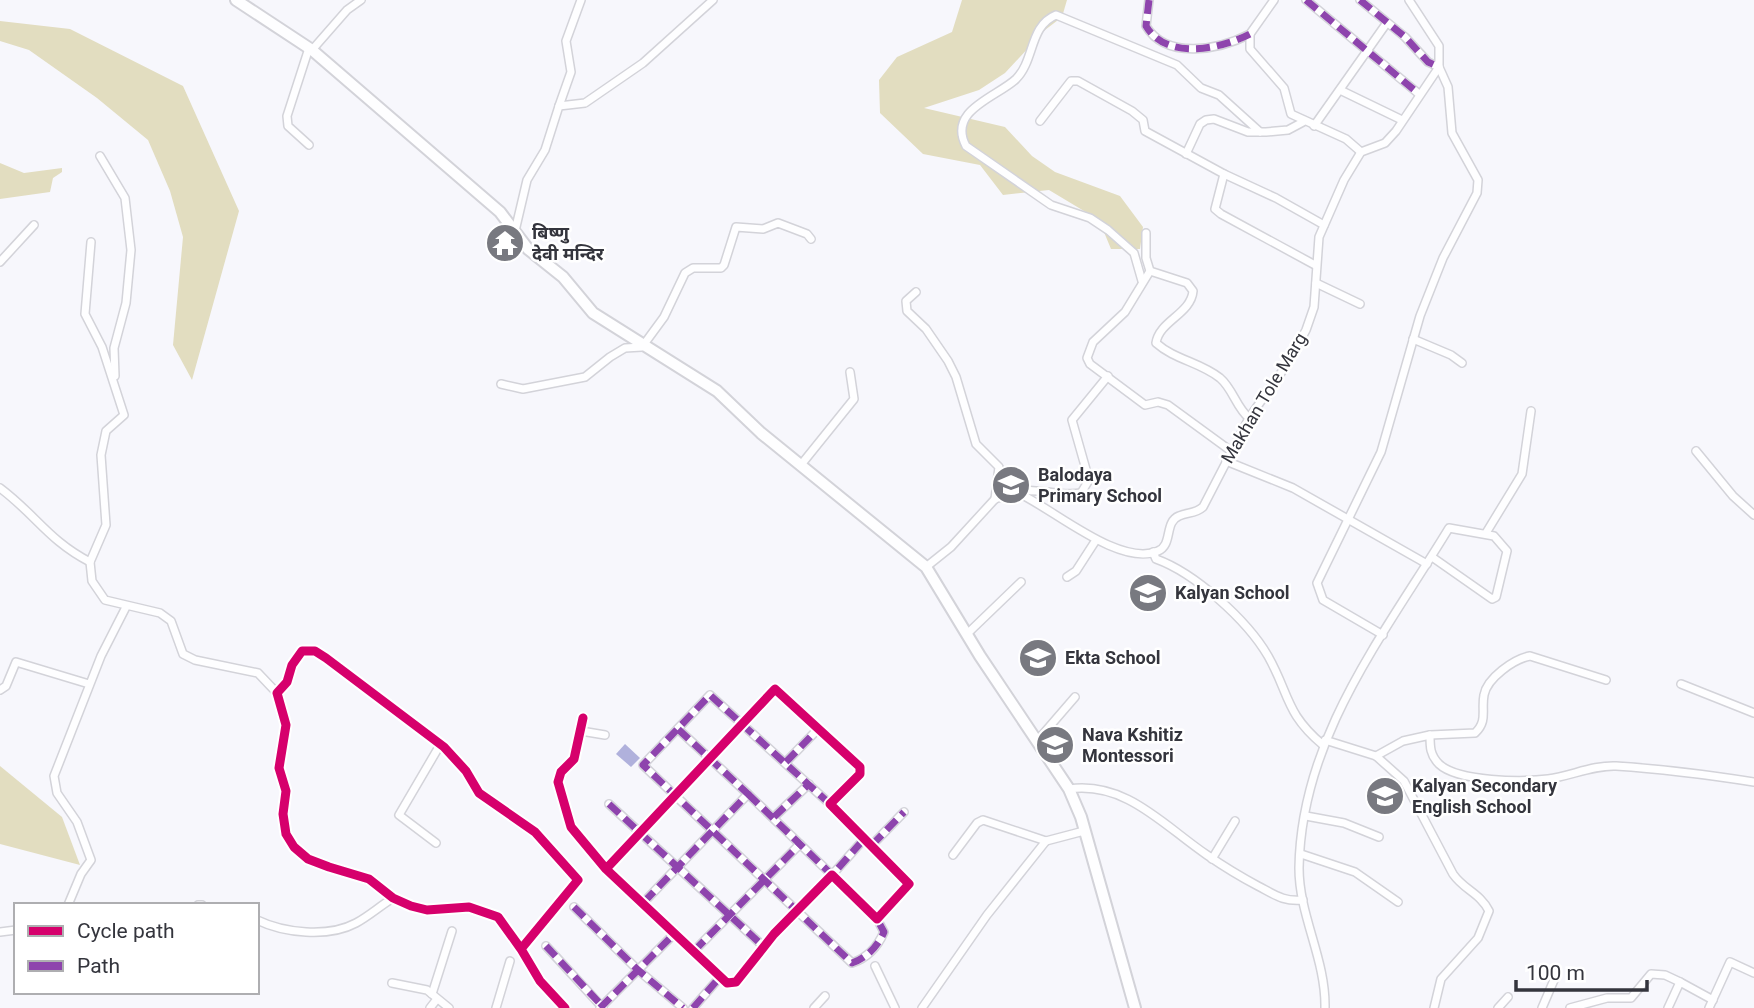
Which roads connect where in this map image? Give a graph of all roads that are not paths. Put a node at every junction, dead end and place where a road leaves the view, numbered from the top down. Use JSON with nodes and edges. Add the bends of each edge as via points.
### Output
{"nodes":[{"id":1,"x":236,"y":0,"type":"edge"},
{"id":2,"x":361,"y":0,"type":"edge"},
{"id":3,"x":581,"y":0,"type":"edge"},
{"id":4,"x":713,"y":0,"type":"edge"},
{"id":5,"x":1149,"y":0,"type":"edge"},
{"id":6,"x":1274,"y":0,"type":"edge"},
{"id":7,"x":1306,"y":0,"type":"edge"},
{"id":8,"x":1360,"y":0,"type":"edge"},
{"id":9,"x":1409,"y":0,"type":"edge"},
{"id":10,"x":1386,"y":24,"type":"junction"},
{"id":11,"x":1250,"y":34,"type":"junction"},
{"id":12,"x":311,"y":49,"type":"junction"},
{"id":13,"x":1367,"y":50,"type":"junction"},
{"id":14,"x":1439,"y":67,"type":"junction"},
{"id":15,"x":1340,"y":90,"type":"junction"},
{"id":16,"x":1419,"y":94,"type":"junction"},
{"id":17,"x":559,"y":106,"type":"junction"},
{"id":18,"x":1402,"y":120,"type":"junction"},
{"id":19,"x":1040,"y":121,"type":"dead end"},
{"id":20,"x":1303,"y":122,"type":"junction"},
{"id":21,"x":1314,"y":126,"type":"junction"},
{"id":22,"x":1260,"y":132,"type":"junction"},
{"id":23,"x":309,"y":145,"type":"dead end"},
{"id":24,"x":1361,"y":152,"type":"junction"},
{"id":25,"x":1186,"y":154,"type":"junction"},
{"id":26,"x":100,"y":156,"type":"dead end"},
{"id":27,"x":1224,"y":174,"type":"junction"},
{"id":28,"x":34,"y":225,"type":"dead end"},
{"id":29,"x":1324,"y":225,"type":"junction"},
{"id":30,"x":514,"y":231,"type":"junction"},
{"id":31,"x":1146,"y":233,"type":"dead end"},
{"id":32,"x":811,"y":239,"type":"dead end"},
{"id":33,"x":91,"y":242,"type":"dead end"},
{"id":34,"x":0,"y":262,"type":"edge"},
{"id":35,"x":1315,"y":265,"type":"junction"},
{"id":36,"x":1150,"y":271,"type":"junction"},
{"id":37,"x":1142,"y":281,"type":"junction"},
{"id":38,"x":1316,"y":283,"type":"junction"},
{"id":39,"x":916,"y":292,"type":"dead end"},
{"id":40,"x":1360,"y":304,"type":"dead end"},
{"id":41,"x":1413,"y":339,"type":"junction"},
{"id":42,"x":642,"y":346,"type":"junction"},
{"id":43,"x":1462,"y":363,"type":"dead end"},
{"id":44,"x":850,"y":372,"type":"dead end"},
{"id":45,"x":1108,"y":376,"type":"junction"},
{"id":46,"x":115,"y":383,"type":"junction"},
{"id":47,"x":501,"y":384,"type":"dead end"},
{"id":48,"x":1531,"y":411,"type":"dead end"},
{"id":49,"x":1249,"y":418,"type":"junction"},
{"id":50,"x":1231,"y":450,"type":"junction"},
{"id":51,"x":1696,"y":451,"type":"dead end"},
{"id":52,"x":1226,"y":461,"type":"junction"},
{"id":53,"x":800,"y":466,"type":"junction"},
{"id":54,"x":0,"y":488,"type":"edge"},
{"id":55,"x":1016,"y":492,"type":"junction"},
{"id":56,"x":995,"y":499,"type":"junction"},
{"id":57,"x":1754,"y":515,"type":"edge"},
{"id":58,"x":1347,"y":520,"type":"junction"},
{"id":59,"x":1486,"y":533,"type":"junction"},
{"id":60,"x":1096,"y":540,"type":"junction"},
{"id":61,"x":1153,"y":552,"type":"junction"},
{"id":62,"x":1429,"y":560,"type":"junction"},
{"id":63,"x":90,"y":562,"type":"junction"},
{"id":64,"x":926,"y":567,"type":"junction"},
{"id":65,"x":1067,"y":577,"type":"dead end"},
{"id":66,"x":1021,"y":582,"type":"dead end"},
{"id":67,"x":127,"y":607,"type":"junction"},
{"id":68,"x":967,"y":634,"type":"junction"},
{"id":69,"x":1383,"y":635,"type":"junction"},
{"id":70,"x":1606,"y":680,"type":"dead end"},
{"id":71,"x":89,"y":684,"type":"junction"},
{"id":72,"x":1681,"y":684,"type":"dead end"},
{"id":73,"x":0,"y":690,"type":"edge"},
{"id":74,"x":277,"y":693,"type":"junction"},
{"id":75,"x":1075,"y":697,"type":"dead end"},
{"id":76,"x":1754,"y":713,"type":"edge"},
{"id":77,"x":583,"y":718,"type":"dead end"},
{"id":78,"x":743,"y":722,"type":"junction"},
{"id":79,"x":819,"y":728,"type":"junction"},
{"id":80,"x":678,"y":729,"type":"junction"},
{"id":81,"x":581,"y":731,"type":"junction"},
{"id":82,"x":605,"y":735,"type":"dead end"},
{"id":83,"x":1430,"y":735,"type":"junction"},
{"id":84,"x":1037,"y":741,"type":"junction"},
{"id":85,"x":1324,"y":743,"type":"junction"},
{"id":86,"x":440,"y":745,"type":"junction"},
{"id":87,"x":1376,"y":755,"type":"junction"},
{"id":88,"x":709,"y":758,"type":"junction"},
{"id":89,"x":786,"y":762,"type":"junction"},
{"id":90,"x":1754,"y":782,"type":"edge"},
{"id":91,"x":809,"y":784,"type":"junction"},
{"id":92,"x":1069,"y":789,"type":"junction"},
{"id":93,"x":675,"y":794,"type":"junction"},
{"id":94,"x":748,"y":794,"type":"junction"},
{"id":95,"x":609,"y":804,"type":"dead end"},
{"id":96,"x":830,"y":804,"type":"junction"},
{"id":97,"x":904,"y":812,"type":"dead end"},
{"id":98,"x":1306,"y":816,"type":"junction"},
{"id":99,"x":774,"y":817,"type":"junction"},
{"id":100,"x":1235,"y":821,"type":"dead end"},
{"id":101,"x":712,"y":831,"type":"junction"},
{"id":102,"x":1084,"y":831,"type":"junction"},
{"id":103,"x":639,"y":832,"type":"junction"},
{"id":104,"x":1379,"y":837,"type":"dead end"},
{"id":105,"x":865,"y":838,"type":"junction"},
{"id":106,"x":1046,"y":841,"type":"junction"},
{"id":107,"x":436,"y":842,"type":"dead end"},
{"id":108,"x":800,"y":844,"type":"junction"},
{"id":109,"x":873,"y":845,"type":"junction"},
{"id":110,"x":1301,"y":854,"type":"junction"},
{"id":111,"x":953,"y":855,"type":"dead end"},
{"id":112,"x":1212,"y":859,"type":"junction"},
{"id":113,"x":606,"y":869,"type":"junction"},
{"id":114,"x":676,"y":869,"type":"junction"},
{"id":115,"x":832,"y":875,"type":"junction"},
{"id":116,"x":763,"y":880,"type":"junction"},
{"id":117,"x":393,"y":898,"type":"junction"},
{"id":118,"x":1303,"y":900,"type":"junction"},
{"id":119,"x":644,"y":902,"type":"junction"},
{"id":120,"x":1398,"y":902,"type":"dead end"},
{"id":121,"x":69,"y":903,"type":"edge"},
{"id":122,"x":574,"y":907,"type":"dead end"},
{"id":123,"x":797,"y":911,"type":"junction"},
{"id":124,"x":729,"y":914,"type":"junction"},
{"id":125,"x":877,"y":919,"type":"junction"},
{"id":126,"x":259,"y":921,"type":"edge"},
{"id":127,"x":452,"y":931,"type":"dead end"},
{"id":128,"x":674,"y":934,"type":"junction"},
{"id":129,"x":545,"y":946,"type":"dead end"},
{"id":130,"x":763,"y":946,"type":"junction"},
{"id":131,"x":521,"y":949,"type":"junction"},
{"id":132,"x":694,"y":951,"type":"junction"},
{"id":133,"x":510,"y":961,"type":"dead end"},
{"id":134,"x":875,"y":966,"type":"dead end"},
{"id":135,"x":638,"y":970,"type":"junction"},
{"id":136,"x":1557,"y":973,"type":"dead end"},
{"id":137,"x":1754,"y":973,"type":"edge"},
{"id":138,"x":720,"y":977,"type":"junction"},
{"id":139,"x":1681,"y":982,"type":"junction"},
{"id":140,"x":392,"y":983,"type":"dead end"},
{"id":141,"x":825,"y":996,"type":"dead end"},
{"id":142,"x":434,"y":997,"type":"junction"},
{"id":143,"x":1508,"y":997,"type":"dead end"},
{"id":144,"x":1713,"y":1000,"type":"junction"},
{"id":145,"x":602,"y":1007,"type":"edge"},
{"id":146,"x":430,"y":1008,"type":"edge"},
{"id":147,"x":449,"y":1008,"type":"edge"},
{"id":148,"x":496,"y":1008,"type":"edge"},
{"id":149,"x":565,"y":1008,"type":"edge"},
{"id":150,"x":682,"y":1008,"type":"edge"},
{"id":151,"x":694,"y":1008,"type":"edge"},
{"id":152,"x":814,"y":1008,"type":"edge"},
{"id":153,"x":895,"y":1008,"type":"edge"},
{"id":154,"x":922,"y":1008,"type":"edge"},
{"id":155,"x":1135,"y":1008,"type":"edge"},
{"id":156,"x":1325,"y":1008,"type":"edge"},
{"id":157,"x":1434,"y":1008,"type":"edge"},
{"id":158,"x":1498,"y":1008,"type":"edge"},
{"id":159,"x":1542,"y":1008,"type":"edge"},
{"id":160,"x":1570,"y":1008,"type":"edge"},
{"id":161,"x":1668,"y":1008,"type":"edge"},
{"id":162,"x":1709,"y":1008,"type":"edge"}],
"edges":[{"from":1,"to":12,"type":"main road"},
{"from":2,"to":12,"type":"street"},
{"from":3,"to":17,"type":"street","via":[[566,41],[571,72]]},
{"from":4,"to":17,"type":"street","via":[[643,63],[584,103]]},
{"from":5,"to":11,"type":"street","via":[[1146,26],[1162,45],[1182,49],[1222,44]]},
{"from":6,"to":11,"type":"street"},
{"from":7,"to":13,"type":"street"},
{"from":8,"to":10,"type":"street"},
{"from":9,"to":14,"type":"street","via":[[1435,36],[1441,52]]},
{"from":10,"to":13,"type":"street"},
{"from":10,"to":14,"type":"street"},
{"from":11,"to":20,"type":"street","via":[[1250,48],[1284,88],[1292,114]]},
{"from":12,"to":23,"type":"street","via":[[287,116],[288,127]]},
{"from":12,"to":30,"type":"main road","via":[[500,212]]},
{"from":13,"to":15,"type":"street"},
{"from":13,"to":16,"type":"street"},
{"from":14,"to":16,"type":"street","name":"Makhan Tole Marg"},
{"from":14,"to":41,"type":"street","via":[[1448,88],[1452,133],[1475,173],[1477,193],[1443,258]]},
{"from":15,"to":18,"type":"street"},
{"from":15,"to":21,"type":"street"},
{"from":16,"to":18,"type":"street","name":"Makhan Tole Marg"},
{"from":17,"to":30,"type":"street","via":[[545,150],[527,180]]},
{"from":18,"to":24,"type":"street","name":"Makhan Tole Marg","via":[[1385,143]]},
{"from":19,"to":25,"type":"street","via":[[1071,81],[1078,81],[1132,111],[1143,120],[1145,131]]},
{"from":20,"to":21,"type":"street"},
{"from":20,"to":22,"type":"street","via":[[1282,132]]},
{"from":21,"to":24,"type":"street","via":[[1346,139]]},
{"from":22,"to":25,"type":"street","via":[[1206,120]]},
{"from":22,"to":37,"type":"street","via":[[1177,65],[1056,15],[1043,23],[1017,78],[971,109],[962,130],[966,146],[1051,205],[1090,218],[1108,230],[1134,254]]},
{"from":24,"to":29,"type":"street","name":"Makhan Tole Marg"},
{"from":25,"to":27,"type":"street"},
{"from":26,"to":46,"type":"street","via":[[125,198],[131,250],[126,303],[114,348]]},
{"from":27,"to":29,"type":"street"},
{"from":27,"to":35,"type":"street","via":[[1215,209]]},
{"from":28,"to":34,"type":"street"},
{"from":29,"to":35,"type":"street","name":"Makhan Tole Marg"},
{"from":30,"to":42,"type":"main road","via":[[593,313]]},
{"from":31,"to":36,"type":"street"},
{"from":32,"to":42,"type":"street","via":[[778,223],[763,229],[736,226],[724,265],[685,273],[664,317]]},
{"from":33,"to":46,"type":"street","via":[[85,314]]},
{"from":35,"to":38,"type":"street","name":"Makhan Tole Marg"},
{"from":36,"to":37,"type":"street"},
{"from":36,"to":49,"type":"street","via":[[1187,283],[1193,291],[1188,305],[1156,342],[1177,359],[1221,379]]},
{"from":37,"to":45,"type":"street","via":[[1132,302],[1088,353],[1090,364]]},
{"from":38,"to":40,"type":"street"},
{"from":38,"to":49,"type":"street","name":"Makhan Tole Marg","via":[[1306,330]]},
{"from":39,"to":56,"type":"street","via":[[906,301],[907,311],[948,361],[976,444],[999,467]]},
{"from":41,"to":43,"type":"street"},
{"from":41,"to":58,"type":"street","via":[[1381,452]]},
{"from":42,"to":47,"type":"street","via":[[625,348],[585,377],[523,389]]},
{"from":42,"to":53,"type":"main road","via":[[717,391]]},
{"from":44,"to":53,"type":"street","via":[[854,399]]},
{"from":45,"to":50,"type":"street","via":[[1145,405],[1168,405]]},
{"from":45,"to":55,"type":"street","via":[[1072,420],[1089,480],[1081,493]]},
{"from":46,"to":63,"type":"street","via":[[124,415],[104,436],[106,525]]},
{"from":48,"to":59,"type":"street","via":[[1522,474]]},
{"from":49,"to":50,"type":"street","name":"Makhan Tole Marg"},
{"from":50,"to":52,"type":"street","name":"Makhan Tole Marg"},
{"from":51,"to":57,"type":"street"},
{"from":52,"to":58,"type":"street","via":[[1293,488]]},
{"from":52,"to":61,"type":"street","name":"Makhan Tole Marg","via":[[1203,507],[1197,513],[1178,516],[1166,545]]},
{"from":53,"to":64,"type":"main road"},
{"from":54,"to":63,"type":"street","via":[[46,533]]},
{"from":55,"to":56,"type":"street"},
{"from":55,"to":60,"type":"street"},
{"from":56,"to":64,"type":"street"},
{"from":58,"to":62,"type":"street"},
{"from":58,"to":69,"type":"street","via":[[1320,573],[1319,595],[1333,608]]},
{"from":59,"to":62,"type":"street","via":[[1449,528]]},
{"from":59,"to":62,"type":"street","via":[[1507,551],[1492,599]]},
{"from":60,"to":61,"type":"street","via":[[1137,553]]},
{"from":60,"to":65,"type":"street"},
{"from":61,"to":85,"type":"street","via":[[1156,559],[1186,572],[1250,632],[1277,674],[1294,717]]},
{"from":62,"to":69,"type":"street"},
{"from":63,"to":67,"type":"street","via":[[97,593]]},
{"from":64,"to":68,"type":"main road"},
{"from":66,"to":68,"type":"street"},
{"from":67,"to":71,"type":"street"},
{"from":67,"to":74,"type":"street","via":[[160,613],[171,621],[183,654],[258,673]]},
{"from":68,"to":84,"type":"main road"},
{"from":69,"to":85,"type":"street","via":[[1353,679]]},
{"from":70,"to":83,"type":"street","via":[[1521,657],[1486,689],[1480,728],[1469,734]]},
{"from":71,"to":73,"type":"street","via":[[16,662]]},
{"from":71,"to":121,"type":"street","via":[[54,776],[57,793],[77,822],[91,860]]},
{"from":72,"to":76,"type":"street"},
{"from":74,"to":86,"type":"street","via":[[287,682],[298,654],[315,651]]},
{"from":74,"to":117,"type":"street","via":[[286,724],[279,768],[286,791],[286,834],[308,859],[369,879]]},
{"from":75,"to":84,"type":"street"},
{"from":77,"to":81,"type":"street"},
{"from":78,"to":79,"type":"street","via":[[775,689]]},
{"from":78,"to":80,"type":"street","via":[[710,695]]},
{"from":78,"to":88,"type":"street"},
{"from":78,"to":89,"type":"street"},
{"from":79,"to":89,"type":"street"},
{"from":79,"to":96,"type":"street","via":[[861,770]]},
{"from":80,"to":88,"type":"street"},
{"from":80,"to":93,"type":"street","via":[[643,765]]},
{"from":81,"to":82,"type":"street"},
{"from":81,"to":113,"type":"street","via":[[574,759],[559,775],[560,793],[571,827]]},
{"from":83,"to":87,"type":"street","via":[[1403,741]]},
{"from":83,"to":90,"type":"street","via":[[1430,752],[1441,767],[1475,777],[1548,779],[1613,766]]},
{"from":84,"to":92,"type":"main road"},
{"from":85,"to":87,"type":"street"},
{"from":85,"to":98,"type":"street"},
{"from":86,"to":107,"type":"street","via":[[399,815]]},
{"from":86,"to":131,"type":"street","via":[[466,771],[479,793],[535,832],[578,880]]},
{"from":87,"to":157,"type":"street","via":[[1404,781],[1458,881],[1482,899],[1489,911],[1478,937],[1441,979]]},
{"from":88,"to":93,"type":"street"},
{"from":88,"to":94,"type":"street"},
{"from":89,"to":91,"type":"street"},
{"from":91,"to":96,"type":"street"},
{"from":91,"to":99,"type":"street"},
{"from":92,"to":102,"type":"main road"},
{"from":92,"to":112,"type":"street","via":[[1100,788],[1122,795]]},
{"from":93,"to":101,"type":"street"},
{"from":93,"to":103,"type":"street"},
{"from":94,"to":99,"type":"street"},
{"from":94,"to":101,"type":"street"},
{"from":95,"to":103,"type":"street"},
{"from":96,"to":105,"type":"street"},
{"from":97,"to":109,"type":"street"},
{"from":98,"to":104,"type":"street","via":[[1344,823]]},
{"from":98,"to":110,"type":"street"},
{"from":99,"to":108,"type":"street"},
{"from":100,"to":112,"type":"street"},
{"from":101,"to":114,"type":"street"},
{"from":101,"to":116,"type":"street"},
{"from":102,"to":106,"type":"street"},
{"from":102,"to":155,"type":"main road"},
{"from":103,"to":113,"type":"street"},
{"from":103,"to":114,"type":"street"},
{"from":105,"to":109,"type":"street"},
{"from":105,"to":115,"type":"street"},
{"from":106,"to":111,"type":"street","via":[[983,820]]},
{"from":106,"to":154,"type":"street"},
{"from":108,"to":115,"type":"street"},
{"from":108,"to":116,"type":"street"},
{"from":109,"to":125,"type":"street","via":[[909,884]]},
{"from":110,"to":118,"type":"street"},
{"from":110,"to":120,"type":"street","via":[[1355,872]]},
{"from":112,"to":118,"type":"street","via":[[1280,899]]},
{"from":113,"to":119,"type":"street"},
{"from":114,"to":119,"type":"street"},
{"from":114,"to":124,"type":"street"},
{"from":115,"to":123,"type":"street"},
{"from":115,"to":125,"type":"street"},
{"from":116,"to":123,"type":"street"},
{"from":116,"to":124,"type":"street"},
{"from":117,"to":126,"type":"street","via":[[354,925],[336,930],[290,930]]},
{"from":117,"to":131,"type":"street","via":[[427,910],[469,907],[498,917]]},
{"from":118,"to":156,"type":"street","via":[[1323,972]]},
{"from":119,"to":128,"type":"street"},
{"from":122,"to":135,"type":"street"},
{"from":123,"to":125,"type":"street","via":[[852,963],[871,952],[882,937]]},
{"from":123,"to":130,"type":"street"},
{"from":124,"to":130,"type":"street"},
{"from":124,"to":132,"type":"street"},
{"from":127,"to":142,"type":"street"},
{"from":128,"to":132,"type":"street"},
{"from":128,"to":135,"type":"street"},
{"from":129,"to":145,"type":"street"},
{"from":130,"to":138,"type":"street","via":[[736,982],[731,985]]},
{"from":131,"to":149,"type":"street","via":[[540,981]]},
{"from":132,"to":138,"type":"street"},
{"from":133,"to":148,"type":"street"},
{"from":134,"to":153,"type":"street"},
{"from":135,"to":145,"type":"street"},
{"from":135,"to":150,"type":"street"},
{"from":136,"to":159,"type":"street"},
{"from":137,"to":144,"type":"street","via":[[1730,962]]},
{"from":138,"to":151,"type":"street"},
{"from":139,"to":144,"type":"street"},
{"from":139,"to":160,"type":"street","via":[[1651,974],[1631,998],[1607,998]]},
{"from":139,"to":161,"type":"street"},
{"from":140,"to":142,"type":"street","via":[[427,990]]},
{"from":141,"to":152,"type":"street"},
{"from":142,"to":146,"type":"street"},
{"from":142,"to":147,"type":"street"},
{"from":143,"to":158,"type":"street"},
{"from":144,"to":162,"type":"street"}]}
